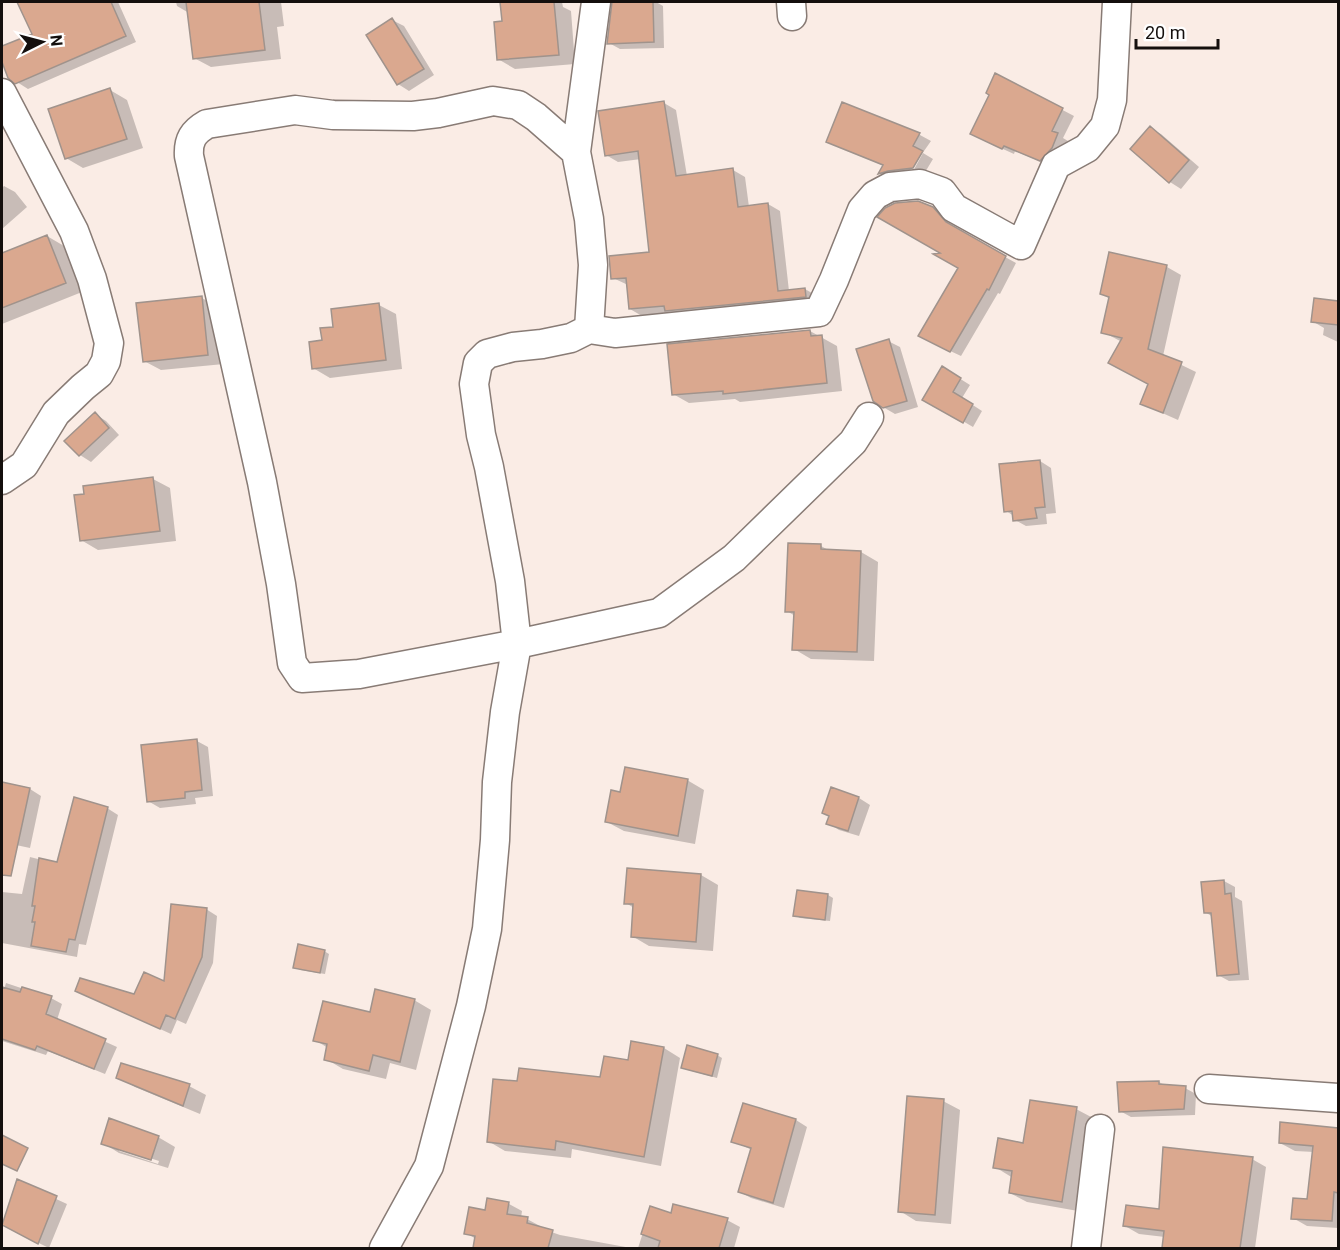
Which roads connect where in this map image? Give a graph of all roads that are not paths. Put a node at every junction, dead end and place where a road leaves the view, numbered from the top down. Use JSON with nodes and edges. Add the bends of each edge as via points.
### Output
{"nodes":[{"id":1,"x":596,"y":2,"type":"edge"},
{"id":2,"x":1117,"y":2,"type":"edge"},
{"id":3,"x":2,"y":93,"type":"edge"},
{"id":4,"x":576,"y":152,"type":"junction"},
{"id":5,"x":589,"y":329,"type":"junction"},
{"id":6,"x":869,"y":417,"type":"dead end"},
{"id":7,"x":2,"y":480,"type":"edge"},
{"id":8,"x":517,"y":644,"type":"junction"},
{"id":9,"x":1209,"y":1089,"type":"dead end"},
{"id":10,"x":1338,"y":1098,"type":"edge"},
{"id":11,"x":1100,"y":1129,"type":"dead end"},
{"id":12,"x":384,"y":1248,"type":"edge"},
{"id":13,"x":1086,"y":1248,"type":"edge"}],
"edges":[{"from":1,"to":4,"type":"street"},
{"from":2,"to":5,"type":"street","via":[[1112,100],[1105,126],[1087,148],[1056,165],[1021,245],[954,208],[942,192],[920,184],[890,188],[875,195],[862,210],[819,312],[615,333]]},
{"from":3,"to":7,"type":"street","via":[[74,231],[109,344],[99,374],[56,413],[24,465]]},
{"from":4,"to":5,"type":"street","via":[[593,265]]},
{"from":4,"to":8,"type":"street","via":[[518,105],[493,101],[413,116],[333,115],[295,110],[207,124],[190,139],[262,482],[292,663],[302,678],[359,674]]},
{"from":5,"to":8,"type":"street","via":[[571,338],[487,354],[478,363],[474,384],[481,435],[510,581]]},
{"from":6,"to":8,"type":"street","via":[[853,442],[734,558],[659,613]]},
{"from":8,"to":12,"type":"street","via":[[497,782],[487,929],[471,1006],[429,1166]]},
{"from":9,"to":10,"type":"street"},
{"from":11,"to":13,"type":"street"}]}
